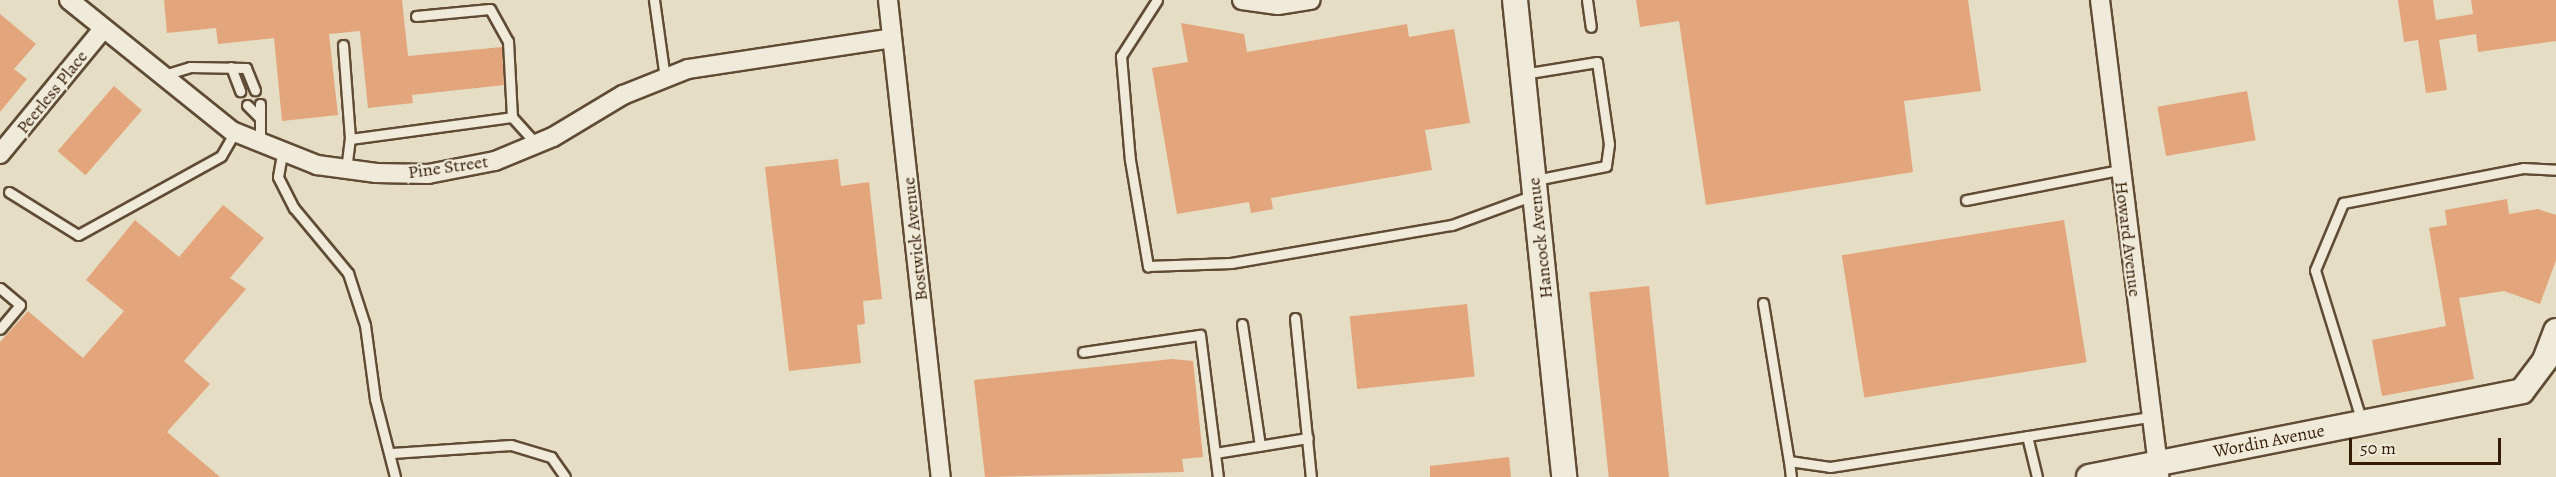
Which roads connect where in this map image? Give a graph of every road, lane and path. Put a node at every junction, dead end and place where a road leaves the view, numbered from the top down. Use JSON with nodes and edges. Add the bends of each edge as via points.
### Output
{"nodes":[{"id":1,"x":69,"y":0,"type":"edge"},
{"id":2,"x":654,"y":0,"type":"edge"},
{"id":3,"x":888,"y":0,"type":"edge"},
{"id":4,"x":1157,"y":0,"type":"edge"},
{"id":5,"x":1242,"y":0,"type":"edge"},
{"id":6,"x":1311,"y":0,"type":"edge"},
{"id":7,"x":1515,"y":0,"type":"edge"},
{"id":8,"x":1587,"y":0,"type":"edge"},
{"id":9,"x":2100,"y":0,"type":"edge"},
{"id":10,"x":416,"y":16,"type":"dead end"},
{"id":11,"x":1591,"y":27,"type":"dead end"},
{"id":12,"x":103,"y":29,"type":"junction"},
{"id":13,"x":892,"y":38,"type":"junction"},
{"id":14,"x":343,"y":45,"type":"dead end"},
{"id":15,"x":231,"y":67,"type":"junction"},
{"id":16,"x":1523,"y":74,"type":"junction"},
{"id":17,"x":159,"y":76,"type":"junction"},
{"id":18,"x":665,"y":78,"type":"junction"},
{"id":19,"x":255,"y":90,"type":"dead end"},
{"id":20,"x":240,"y":91,"type":"dead end"},
{"id":21,"x":260,"y":104,"type":"dead end"},
{"id":22,"x":247,"y":105,"type":"dead end"},
{"id":23,"x":512,"y":117,"type":"junction"},
{"id":24,"x":260,"y":118,"type":"junction"},
{"id":25,"x":235,"y":132,"type":"junction"},
{"id":26,"x":350,"y":139,"type":"junction"},
{"id":27,"x":536,"y":144,"type":"junction"},
{"id":28,"x":260,"y":145,"type":"junction"},
{"id":29,"x":0,"y":154,"type":"edge"},
{"id":30,"x":282,"y":154,"type":"junction"},
{"id":31,"x":346,"y":170,"type":"junction"},
{"id":32,"x":2119,"y":170,"type":"junction"},
{"id":33,"x":2556,"y":170,"type":"edge"},
{"id":34,"x":1535,"y":187,"type":"junction"},
{"id":35,"x":9,"y":192,"type":"dead end"},
{"id":36,"x":1966,"y":200,"type":"dead end"},
{"id":37,"x":0,"y":288,"type":"edge"},
{"id":38,"x":1763,"y":303,"type":"dead end"},
{"id":39,"x":1295,"y":318,"type":"dead end"},
{"id":40,"x":1242,"y":324,"type":"dead end"},
{"id":41,"x":0,"y":329,"type":"edge"},
{"id":42,"x":2556,"y":331,"type":"edge"},
{"id":43,"x":1083,"y":352,"type":"dead end"},
{"id":44,"x":2150,"y":417,"type":"junction"},
{"id":45,"x":2363,"y":422,"type":"junction"},
{"id":46,"x":2027,"y":436,"type":"junction"},
{"id":47,"x":1308,"y":438,"type":"junction"},
{"id":48,"x":1260,"y":446,"type":"junction"},
{"id":49,"x":392,"y":453,"type":"junction"},
{"id":50,"x":1215,"y":453,"type":"junction"},
{"id":51,"x":1789,"y":461,"type":"junction"},
{"id":52,"x":2157,"y":470,"type":"edge"},
{"id":53,"x":395,"y":477,"type":"edge"},
{"id":54,"x":565,"y":477,"type":"edge"},
{"id":55,"x":941,"y":477,"type":"edge"},
{"id":56,"x":1218,"y":477,"type":"edge"},
{"id":57,"x":1311,"y":477,"type":"edge"},
{"id":58,"x":1564,"y":477,"type":"edge"},
{"id":59,"x":1791,"y":477,"type":"edge"},
{"id":60,"x":2037,"y":477,"type":"edge"},
{"id":61,"x":2089,"y":477,"type":"edge"}],
"edges":[{"from":1,"to":12,"type":"street","name":"Pine Street"},
{"from":2,"to":18,"type":"lane"},
{"from":3,"to":13,"type":"street","name":"Bostwick Avenue"},
{"from":4,"to":34,"type":"lane","via":[[1121,56],[1130,160],[1148,266],[1231,263],[1452,225]]},
{"from":5,"to":6,"type":"street","via":[[1278,5]]},
{"from":7,"to":16,"type":"street","name":"Hancock Avenue"},
{"from":8,"to":11,"type":"lane"},
{"from":9,"to":32,"type":"street","name":"Howard Avenue"},
{"from":10,"to":23,"type":"lane","via":[[490,9],[508,41]]},
{"from":12,"to":17,"type":"street","name":"Pine Street"},
{"from":12,"to":29,"type":"street","name":"Peerless Place"},
{"from":13,"to":18,"type":"street","name":"Pine Street","via":[[734,59]]},
{"from":13,"to":55,"type":"street","name":"Bostwick Avenue"},
{"from":14,"to":26,"type":"lane"},
{"from":15,"to":17,"type":"lane","via":[[190,67]]},
{"from":15,"to":19,"type":"lane","via":[[246,68]]},
{"from":15,"to":20,"type":"lane"},
{"from":16,"to":34,"type":"street","name":"Hancock Avenue"},
{"from":16,"to":34,"type":"lane","via":[[1597,62],[1609,144],[1606,166]]},
{"from":17,"to":25,"type":"street","name":"Pine Street"},
{"from":18,"to":27,"type":"street","name":"Pine Street"},
{"from":21,"to":24,"type":"lane"},
{"from":22,"to":24,"type":"lane"},
{"from":23,"to":26,"type":"lane"},
{"from":23,"to":27,"type":"lane"},
{"from":24,"to":28,"type":"lane"},
{"from":25,"to":28,"type":"street","name":"Pine Street"},
{"from":25,"to":35,"type":"lane","via":[[221,156],[78,235]]},
{"from":26,"to":31,"type":"lane"},
{"from":27,"to":31,"type":"street","name":"Pine Street","via":[[495,161],[428,174]]},
{"from":28,"to":30,"type":"street","name":"Pine Street"},
{"from":30,"to":31,"type":"street","name":"Pine Street"},
{"from":30,"to":49,"type":"lane","via":[[278,177],[294,208],[348,273],[365,326],[375,399]]},
{"from":32,"to":36,"type":"lane"},
{"from":32,"to":44,"type":"street","name":"Howard Avenue"},
{"from":33,"to":45,"type":"lane","via":[[2523,168],[2433,190],[2343,203],[2315,270]]},
{"from":34,"to":58,"type":"street","name":"Hancock Avenue"},
{"from":37,"to":41,"type":"lane","via":[[20,304]]},
{"from":38,"to":51,"type":"lane"},
{"from":39,"to":47,"type":"lane"},
{"from":40,"to":48,"type":"lane"},
{"from":42,"to":45,"type":"street","name":"Wordin Avenue","via":[[2545,360],[2522,391]]},
{"from":43,"to":50,"type":"lane","via":[[1200,335]]},
{"from":44,"to":46,"type":"lane"},
{"from":44,"to":52,"type":"street","name":"Howard Avenue"},
{"from":45,"to":52,"type":"street","name":"Wordin Avenue"},
{"from":46,"to":51,"type":"lane","via":[[1830,467]]},
{"from":46,"to":60,"type":"lane"},
{"from":47,"to":48,"type":"lane"},
{"from":47,"to":57,"type":"lane"},
{"from":48,"to":50,"type":"lane"},
{"from":49,"to":53,"type":"lane"},
{"from":49,"to":54,"type":"lane","via":[[512,445],[551,457]]},
{"from":50,"to":56,"type":"lane"},
{"from":51,"to":59,"type":"lane"},
{"from":52,"to":61,"type":"street","name":"Wordin Avenue"}]}
